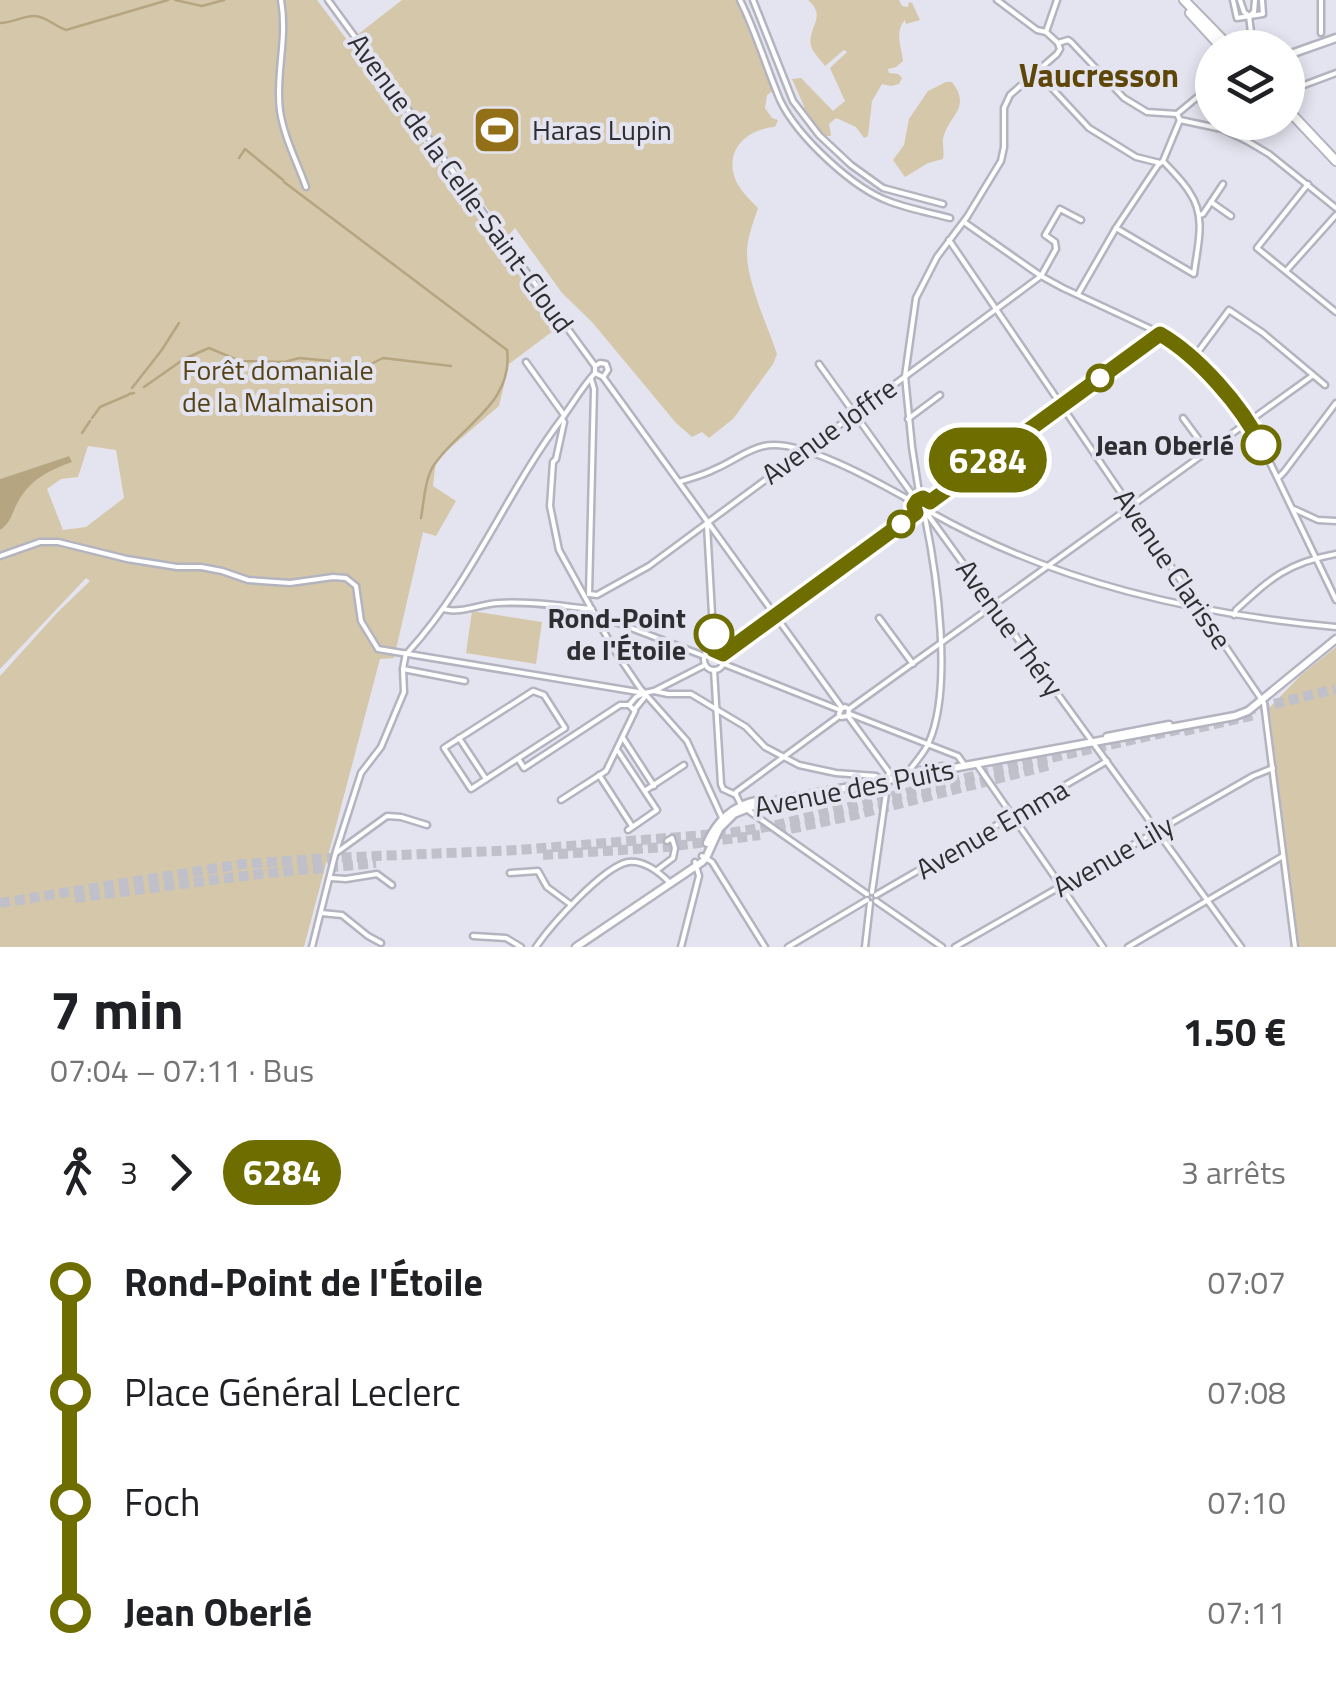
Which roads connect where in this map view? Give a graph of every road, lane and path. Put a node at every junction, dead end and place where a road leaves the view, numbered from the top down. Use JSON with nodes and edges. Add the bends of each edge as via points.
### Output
{"nodes":[{"id":1,"x":281,"y":0,"type":"edge"},
{"id":2,"x":328,"y":0,"type":"edge"},
{"id":3,"x":740,"y":0,"type":"edge"},
{"id":4,"x":753,"y":0,"type":"edge"},
{"id":5,"x":997,"y":0,"type":"edge"},
{"id":6,"x":1058,"y":0,"type":"edge"},
{"id":7,"x":1236,"y":0,"type":"edge"},
{"id":8,"x":1259,"y":0,"type":"edge"},
{"id":9,"x":1321,"y":0,"type":"edge"},
{"id":10,"x":1249,"y":16,"type":"junction"},
{"id":11,"x":1205,"y":30,"type":"edge"},
{"id":12,"x":1213,"y":30,"type":"edge"},
{"id":13,"x":1251,"y":30,"type":"edge"},
{"id":14,"x":1321,"y":33,"type":"dead end"},
{"id":15,"x":1049,"y":35,"type":"junction"},
{"id":16,"x":1336,"y":38,"type":"edge"},
{"id":17,"x":1058,"y":43,"type":"junction"},
{"id":18,"x":1305,"y":49,"type":"edge"},
{"id":19,"x":1036,"y":71,"type":"junction"},
{"id":20,"x":1336,"y":73,"type":"edge"},
{"id":21,"x":1305,"y":85,"type":"edge"},
{"id":22,"x":1195,"y":96,"type":"edge"},
{"id":23,"x":1178,"y":117,"type":"junction"},
{"id":24,"x":1305,"y":128,"type":"edge"},
{"id":25,"x":1248,"y":141,"type":"joint"},
{"id":26,"x":1162,"y":162,"type":"junction"},
{"id":27,"x":1336,"y":162,"type":"edge"},
{"id":28,"x":1223,"y":184,"type":"dead end"},
{"id":29,"x":1308,"y":184,"type":"junction"},
{"id":30,"x":306,"y":187,"type":"dead end"},
{"id":31,"x":1210,"y":202,"type":"junction"},
{"id":32,"x":943,"y":204,"type":"dead end"},
{"id":33,"x":1336,"y":208,"type":"edge"},
{"id":34,"x":1199,"y":214,"type":"junction"},
{"id":35,"x":1336,"y":215,"type":"edge"},
{"id":36,"x":1230,"y":216,"type":"dead end"},
{"id":37,"x":950,"y":218,"type":"dead end"},
{"id":38,"x":1081,"y":220,"type":"dead end"},
{"id":39,"x":964,"y":222,"type":"junction"},
{"id":40,"x":1116,"y":228,"type":"junction"},
{"id":41,"x":950,"y":240,"type":"junction"},
{"id":42,"x":1286,"y":271,"type":"junction"},
{"id":43,"x":1041,"y":276,"type":"junction"},
{"id":44,"x":1078,"y":294,"type":"junction"},
{"id":45,"x":996,"y":309,"type":"junction"},
{"id":46,"x":1336,"y":312,"type":"edge"},
{"id":47,"x":1160,"y":334,"type":"junction"},
{"id":48,"x":1192,"y":360,"type":"junction"},
{"id":49,"x":526,"y":362,"type":"dead end"},
{"id":50,"x":819,"y":364,"type":"dead end"},
{"id":51,"x":595,"y":366,"type":"junction"},
{"id":52,"x":593,"y":376,"type":"junction"},
{"id":53,"x":905,"y":376,"type":"junction"},
{"id":54,"x":1312,"y":376,"type":"junction"},
{"id":55,"x":603,"y":377,"type":"junction"},
{"id":56,"x":1325,"y":385,"type":"dead end"},
{"id":57,"x":940,"y":395,"type":"dead end"},
{"id":58,"x":1336,"y":403,"type":"edge"},
{"id":59,"x":1062,"y":405,"type":"junction"},
{"id":60,"x":854,"y":414,"type":"junction"},
{"id":61,"x":563,"y":417,"type":"junction"},
{"id":62,"x":1183,"y":418,"type":"dead end"},
{"id":63,"x":908,"y":419,"type":"junction"},
{"id":64,"x":1248,"y":422,"type":"junction"},
{"id":65,"x":550,"y":436,"type":"junction"},
{"id":66,"x":559,"y":442,"type":"junction"},
{"id":67,"x":804,"y":450,"type":"junction"},
{"id":68,"x":1208,"y":452,"type":"junction"},
{"id":69,"x":1278,"y":478,"type":"junction"},
{"id":70,"x":678,"y":482,"type":"junction"},
{"id":71,"x":917,"y":501,"type":"junction"},
{"id":72,"x":930,"y":502,"type":"junction"},
{"id":73,"x":1131,"y":508,"type":"junction"},
{"id":74,"x":1293,"y":508,"type":"junction"},
{"id":75,"x":916,"y":513,"type":"junction"},
{"id":76,"x":928,"y":515,"type":"junction"},
{"id":77,"x":1336,"y":521,"type":"edge"},
{"id":78,"x":708,"y":522,"type":"junction"},
{"id":79,"x":716,"y":534,"type":"junction"},
{"id":80,"x":708,"y":540,"type":"junction"},
{"id":81,"x":1336,"y":554,"type":"edge"},
{"id":82,"x":0,"y":556,"type":"edge"},
{"id":83,"x":1316,"y":558,"type":"junction"},
{"id":84,"x":1047,"y":568,"type":"junction"},
{"id":85,"x":587,"y":595,"type":"junction"},
{"id":86,"x":1336,"y":600,"type":"edge"},
{"id":87,"x":994,"y":606,"type":"junction"},
{"id":88,"x":443,"y":609,"type":"junction"},
{"id":89,"x":1200,"y":609,"type":"junction"},
{"id":90,"x":594,"y":612,"type":"junction"},
{"id":91,"x":776,"y":615,"type":"junction"},
{"id":92,"x":1234,"y":615,"type":"junction"},
{"id":93,"x":880,"y":618,"type":"dead end"},
{"id":94,"x":1336,"y":627,"type":"edge"},
{"id":95,"x":1336,"y":639,"type":"edge"},
{"id":96,"x":940,"y":644,"type":"junction"},
{"id":97,"x":714,"y":650,"type":"junction"},
{"id":98,"x":407,"y":653,"type":"junction"},
{"id":99,"x":723,"y":654,"type":"junction"},
{"id":100,"x":704,"y":656,"type":"junction"},
{"id":101,"x":724,"y":664,"type":"junction"},
{"id":102,"x":912,"y":664,"type":"junction"},
{"id":103,"x":705,"y":665,"type":"junction"},
{"id":104,"x":403,"y":669,"type":"junction"},
{"id":105,"x":714,"y":670,"type":"junction"},
{"id":106,"x":465,"y":681,"type":"dead end"},
{"id":107,"x":654,"y":691,"type":"junction"},
{"id":108,"x":644,"y":693,"type":"junction"},
{"id":109,"x":1262,"y":700,"type":"junction"},
{"id":110,"x":716,"y":706,"type":"junction"},
{"id":111,"x":634,"y":712,"type":"junction"},
{"id":112,"x":845,"y":712,"type":"junction"},
{"id":113,"x":565,"y":728,"type":"junction"},
{"id":114,"x":577,"y":733,"type":"junction"},
{"id":115,"x":459,"y":738,"type":"junction"},
{"id":116,"x":623,"y":738,"type":"junction"},
{"id":117,"x":1093,"y":742,"type":"junction"},
{"id":118,"x":928,"y":745,"type":"junction"},
{"id":119,"x":617,"y":750,"type":"junction"},
{"id":120,"x":782,"y":758,"type":"junction"},
{"id":121,"x":518,"y":759,"type":"junction"},
{"id":122,"x":1107,"y":761,"type":"junction"},
{"id":123,"x":963,"y":762,"type":"junction"},
{"id":124,"x":977,"y":763,"type":"junction"},
{"id":125,"x":684,"y":765,"type":"dead end"},
{"id":126,"x":1272,"y":768,"type":"junction"},
{"id":127,"x":934,"y":771,"type":"junction"},
{"id":128,"x":907,"y":774,"type":"junction"},
{"id":129,"x":599,"y":775,"type":"junction"},
{"id":130,"x":885,"y":779,"type":"junction"},
{"id":131,"x":486,"y":780,"type":"junction"},
{"id":132,"x":654,"y":786,"type":"junction"},
{"id":133,"x":644,"y":792,"type":"junction"},
{"id":134,"x":736,"y":796,"type":"junction"},
{"id":135,"x":561,"y":800,"type":"dead end"},
{"id":136,"x":744,"y":806,"type":"junction"},
{"id":137,"x":1012,"y":817,"type":"junction"},
{"id":138,"x":723,"y":820,"type":"junction"},
{"id":139,"x":427,"y":825,"type":"dead end"},
{"id":140,"x":1157,"y":831,"type":"junction"},
{"id":141,"x":667,"y":842,"type":"dead end"},
{"id":142,"x":335,"y":854,"type":"junction"},
{"id":143,"x":1284,"y":856,"type":"junction"},
{"id":144,"x":700,"y":860,"type":"junction"},
{"id":145,"x":656,"y":870,"type":"junction"},
{"id":146,"x":510,"y":873,"type":"dead end"},
{"id":147,"x":329,"y":878,"type":"junction"},
{"id":148,"x":670,"y":882,"type":"junction"},
{"id":149,"x":392,"y":884,"type":"dead end"},
{"id":150,"x":1060,"y":886,"type":"junction"},
{"id":151,"x":871,"y":898,"type":"junction"},
{"id":152,"x":1207,"y":900,"type":"junction"},
{"id":153,"x":572,"y":905,"type":"junction"},
{"id":154,"x":320,"y":913,"type":"junction"},
{"id":155,"x":474,"y":936,"type":"dead end"},
{"id":156,"x":381,"y":942,"type":"dead end"},
{"id":157,"x":312,"y":947,"type":"edge"},
{"id":158,"x":521,"y":947,"type":"edge"},
{"id":159,"x":536,"y":947,"type":"edge"},
{"id":160,"x":576,"y":947,"type":"edge"},
{"id":161,"x":681,"y":947,"type":"edge"},
{"id":162,"x":765,"y":947,"type":"edge"},
{"id":163,"x":788,"y":947,"type":"edge"},
{"id":164,"x":865,"y":947,"type":"edge"},
{"id":165,"x":942,"y":947,"type":"edge"},
{"id":166,"x":955,"y":947,"type":"edge"},
{"id":167,"x":1103,"y":947,"type":"edge"},
{"id":168,"x":1128,"y":947,"type":"edge"},
{"id":169,"x":1241,"y":947,"type":"edge"},
{"id":170,"x":1295,"y":947,"type":"edge"}],
"edges":[{"from":1,"to":30,"type":"street","via":[[280,112]]},
{"from":2,"to":51,"type":"street","name":"Avenue de la Celle-Saint-Cloud"},
{"from":3,"to":37,"type":"street","via":[[780,100],[808,140],[871,193]]},
{"from":4,"to":32,"type":"street","via":[[792,102],[819,135],[884,188]]},
{"from":5,"to":15,"type":"street"},
{"from":6,"to":15,"type":"street"},
{"from":7,"to":10,"type":"street"},
{"from":7,"to":10,"type":"street","via":[[1235,16]]},
{"from":8,"to":10,"type":"street"},
{"from":8,"to":10,"type":"street","via":[[1263,14]]},
{"from":9,"to":14,"type":"street"},
{"from":10,"to":13,"type":"street"},
{"from":11,"to":12,"type":"main road","via":[[1184,0]]},
{"from":15,"to":17,"type":"street"},
{"from":16,"to":18,"type":"street"},
{"from":17,"to":19,"type":"street","via":[[1059,52]]},
{"from":17,"to":23,"type":"street","via":[[1068,40],[1146,112]]},
{"from":19,"to":26,"type":"street","via":[[1089,128],[1136,157]]},
{"from":19,"to":39,"type":"street","via":[[1010,95],[1003,156]]},
{"from":20,"to":21,"type":"street"},
{"from":22,"to":23,"type":"street"},
{"from":23,"to":25,"type":"street"},
{"from":23,"to":26,"type":"street"},
{"from":24,"to":27,"type":"main road"},
{"from":25,"to":29,"type":"street"},
{"from":26,"to":34,"type":"street","via":[[1190,191]]},
{"from":26,"to":40,"type":"street"},
{"from":28,"to":31,"type":"street"},
{"from":29,"to":33,"type":"street"},
{"from":29,"to":42,"type":"street","via":[[1257,248]]},
{"from":31,"to":34,"type":"street"},
{"from":31,"to":36,"type":"street"},
{"from":34,"to":40,"type":"street","via":[[1194,274]]},
{"from":35,"to":42,"type":"street"},
{"from":38,"to":43,"type":"street","via":[[1060,209],[1045,235],[1056,249]]},
{"from":39,"to":41,"type":"street"},
{"from":39,"to":43,"type":"street"},
{"from":40,"to":44,"type":"street"},
{"from":41,"to":45,"type":"street","name":"Avenue Clarisse"},
{"from":41,"to":53,"type":"street","via":[[916,298]]},
{"from":42,"to":46,"type":"street"},
{"from":43,"to":44,"type":"street"},
{"from":43,"to":45,"type":"street","name":"Avenue Joffre"},
{"from":44,"to":47,"type":"street"},
{"from":45,"to":53,"type":"street","name":"Avenue Joffre"},
{"from":45,"to":59,"type":"street","name":"Avenue Clarisse"},
{"from":47,"to":48,"type":"street"},
{"from":47,"to":59,"type":"street"},
{"from":48,"to":54,"type":"street","via":[[1228,310]]},
{"from":48,"to":64,"type":"street"},
{"from":49,"to":61,"type":"street"},
{"from":50,"to":60,"type":"street"},
{"from":51,"to":52,"type":"street"},
{"from":51,"to":55,"type":"street","name":"Avenue de la Celle-Saint-Cloud","via":[[608,367]]},
{"from":52,"to":55,"type":"street","name":"Avenue de la Celle-Saint-Cloud"},
{"from":52,"to":61,"type":"street"},
{"from":52,"to":85,"type":"street"},
{"from":53,"to":60,"type":"street","name":"Avenue Joffre"},
{"from":53,"to":63,"type":"street"},
{"from":54,"to":56,"type":"street"},
{"from":54,"to":64,"type":"street"},
{"from":55,"to":70,"type":"street","name":"Avenue de la Celle-Saint-Cloud"},
{"from":57,"to":63,"type":"street"},
{"from":58,"to":69,"type":"street"},
{"from":59,"to":72,"type":"street"},
{"from":59,"to":73,"type":"street","name":"Avenue Clarisse"},
{"from":60,"to":67,"type":"street","name":"Avenue Joffre"},
{"from":60,"to":71,"type":"street"},
{"from":61,"to":65,"type":"street"},
{"from":61,"to":66,"type":"street"},
{"from":62,"to":68,"type":"street"},
{"from":63,"to":71,"type":"street"},
{"from":64,"to":68,"type":"street"},
{"from":64,"to":69,"type":"street"},
{"from":65,"to":66,"type":"street"},
{"from":65,"to":88,"type":"street"},
{"from":66,"to":85,"type":"street","via":[[550,482],[554,531]]},
{"from":67,"to":70,"type":"street","via":[[767,445]]},
{"from":67,"to":71,"type":"street"},
{"from":67,"to":78,"type":"street","name":"Avenue Joffre"},
{"from":68,"to":73,"type":"street"},
{"from":69,"to":74,"type":"street"},
{"from":70,"to":78,"type":"street","name":"Avenue de la Celle-Saint-Cloud"},
{"from":71,"to":72,"type":"street"},
{"from":71,"to":75,"type":"street"},
{"from":72,"to":76,"type":"street"},
{"from":73,"to":84,"type":"street"},
{"from":73,"to":89,"type":"street","name":"Avenue Clarisse"},
{"from":74,"to":77,"type":"street"},
{"from":74,"to":83,"type":"street"},
{"from":75,"to":76,"type":"street"},
{"from":75,"to":91,"type":"street"},
{"from":76,"to":84,"type":"street"},
{"from":76,"to":87,"type":"street","name":"Avenue Théry"},
{"from":76,"to":96,"type":"street"},
{"from":78,"to":79,"type":"street","name":"Avenue de la Celle-Saint-Cloud"},
{"from":78,"to":80,"type":"street"},
{"from":78,"to":85,"type":"street","name":"Avenue Joffre","via":[[649,566]]},
{"from":79,"to":80,"type":"street"},
{"from":79,"to":91,"type":"street","name":"Avenue de la Celle-Saint-Cloud"},
{"from":80,"to":97,"type":"street"},
{"from":81,"to":83,"type":"street"},
{"from":82,"to":98,"type":"street","via":[[58,542],[248,580],[346,578],[356,586],[361,621],[378,649]]},
{"from":83,"to":86,"type":"street"},
{"from":83,"to":92,"type":"street","via":[[1277,574]]},
{"from":84,"to":87,"type":"street"},
{"from":84,"to":89,"type":"street"},
{"from":85,"to":90,"type":"street"},
{"from":87,"to":96,"type":"street"},
{"from":87,"to":117,"type":"street","name":"Avenue Théry"},
{"from":88,"to":90,"type":"street","via":[[502,602]]},
{"from":88,"to":98,"type":"street"},
{"from":89,"to":92,"type":"street"},
{"from":89,"to":109,"type":"street","name":"Avenue Clarisse"},
{"from":90,"to":100,"type":"street"},
{"from":90,"to":108,"type":"street"},
{"from":91,"to":99,"type":"street"},
{"from":91,"to":112,"type":"street","name":"Avenue de la Celle-Saint-Cloud"},
{"from":92,"to":94,"type":"street"},
{"from":93,"to":102,"type":"street"},
{"from":95,"to":109,"type":"street","name":"Avenue des Puits"},
{"from":96,"to":102,"type":"street"},
{"from":96,"to":118,"type":"street"},
{"from":97,"to":99,"type":"street"},
{"from":97,"to":100,"type":"street"},
{"from":98,"to":104,"type":"street"},
{"from":98,"to":108,"type":"street"},
{"from":99,"to":101,"type":"street"},
{"from":100,"to":103,"type":"street"},
{"from":101,"to":105,"type":"street"},
{"from":101,"to":112,"type":"street"},
{"from":102,"to":112,"type":"street"},
{"from":103,"to":105,"type":"street"},
{"from":103,"to":107,"type":"street"},
{"from":104,"to":106,"type":"street"},
{"from":104,"to":142,"type":"street","via":[[404,692],[381,747],[360,773]]},
{"from":105,"to":110,"type":"street"},
{"from":107,"to":108,"type":"street"},
{"from":107,"to":110,"type":"street","via":[[691,694]]},
{"from":108,"to":111,"type":"street","via":[[636,696]]},
{"from":108,"to":138,"type":"street","via":[[687,741]]},
{"from":109,"to":117,"type":"street","name":"Avenue des Puits","via":[[1228,718]]},
{"from":109,"to":126,"type":"street"},
{"from":110,"to":120,"type":"street"},
{"from":110,"to":134,"type":"street","via":[[722,787]]},
{"from":111,"to":114,"type":"street","via":[[620,705]]},
{"from":111,"to":116,"type":"street"},
{"from":112,"to":118,"type":"street"},
{"from":112,"to":120,"type":"street"},
{"from":112,"to":130,"type":"street","name":"Avenue de la Celle-Saint-Cloud","via":[[889,772]]},
{"from":113,"to":114,"type":"street"},
{"from":113,"to":115,"type":"street","via":[[538,691]]},
{"from":113,"to":121,"type":"street"},
{"from":114,"to":121,"type":"street","via":[[524,768]]},
{"from":115,"to":131,"type":"street"},
{"from":115,"to":131,"type":"street","via":[[444,748],[471,789]]},
{"from":116,"to":119,"type":"street"},
{"from":116,"to":132,"type":"street"},
{"from":117,"to":122,"type":"street","name":"Avenue Théry"},
{"from":117,"to":124,"type":"street","name":"Avenue des Puits"},
{"from":118,"to":123,"type":"street"},
{"from":118,"to":128,"type":"street"},
{"from":119,"to":129,"type":"street"},
{"from":119,"to":133,"type":"street"},
{"from":120,"to":130,"type":"street"},
{"from":120,"to":134,"type":"street"},
{"from":121,"to":131,"type":"street"},
{"from":122,"to":137,"type":"street","name":"Avenue Emma"},
{"from":122,"to":140,"type":"street","name":"Avenue Théry"},
{"from":123,"to":124,"type":"street","name":"Avenue des Puits"},
{"from":123,"to":127,"type":"street","name":"Avenue des Puits"},
{"from":124,"to":127,"type":"street","name":"Avenue des Puits"},
{"from":124,"to":137,"type":"street"},
{"from":125,"to":132,"type":"street"},
{"from":126,"to":140,"type":"street","name":"Avenue Lily"},
{"from":126,"to":143,"type":"street"},
{"from":127,"to":128,"type":"street","name":"Avenue des Puits"},
{"from":127,"to":130,"type":"street","name":"Avenue des Puits"},
{"from":128,"to":130,"type":"street","name":"Avenue des Puits"},
{"from":129,"to":133,"type":"street","via":[[630,828],[657,810]]},
{"from":129,"to":135,"type":"street"},
{"from":130,"to":136,"type":"street","name":"Avenue des Puits"},
{"from":130,"to":151,"type":"street"},
{"from":132,"to":133,"type":"street"},
{"from":134,"to":136,"type":"street"},
{"from":136,"to":138,"type":"street","name":"Avenue des Puits"},
{"from":136,"to":151,"type":"street"},
{"from":137,"to":150,"type":"street"},
{"from":137,"to":151,"type":"street","name":"Avenue Emma"},
{"from":138,"to":144,"type":"street","name":"Avenue des Puits"},
{"from":139,"to":142,"type":"street","via":[[387,816]]},
{"from":140,"to":150,"type":"street","name":"Avenue Lily"},
{"from":140,"to":152,"type":"street","name":"Avenue Théry"},
{"from":141,"to":145,"type":"street","via":[[675,843],[673,858]]},
{"from":142,"to":147,"type":"street"},
{"from":143,"to":152,"type":"street"},
{"from":143,"to":170,"type":"street"},
{"from":144,"to":148,"type":"street","name":"Avenue des Puits"},
{"from":144,"to":161,"type":"street"},
{"from":144,"to":162,"type":"street","via":[[712,862]]},
{"from":145,"to":148,"type":"street"},
{"from":145,"to":153,"type":"street","via":[[620,865]]},
{"from":146,"to":153,"type":"street","via":[[538,872]]},
{"from":147,"to":149,"type":"street","via":[[377,874]]},
{"from":147,"to":154,"type":"street"},
{"from":148,"to":160,"type":"street","name":"Avenue des Puits"},
{"from":150,"to":166,"type":"street","name":"Avenue Lily"},
{"from":150,"to":167,"type":"street"},
{"from":151,"to":163,"type":"street","name":"Avenue Emma"},
{"from":151,"to":164,"type":"street"},
{"from":151,"to":165,"type":"street"},
{"from":152,"to":168,"type":"street"},
{"from":152,"to":169,"type":"street","name":"Avenue Théry"},
{"from":153,"to":159,"type":"street"},
{"from":154,"to":156,"type":"street","via":[[340,914]]},
{"from":154,"to":157,"type":"street"},
{"from":155,"to":158,"type":"street","via":[[506,938]]}]}
